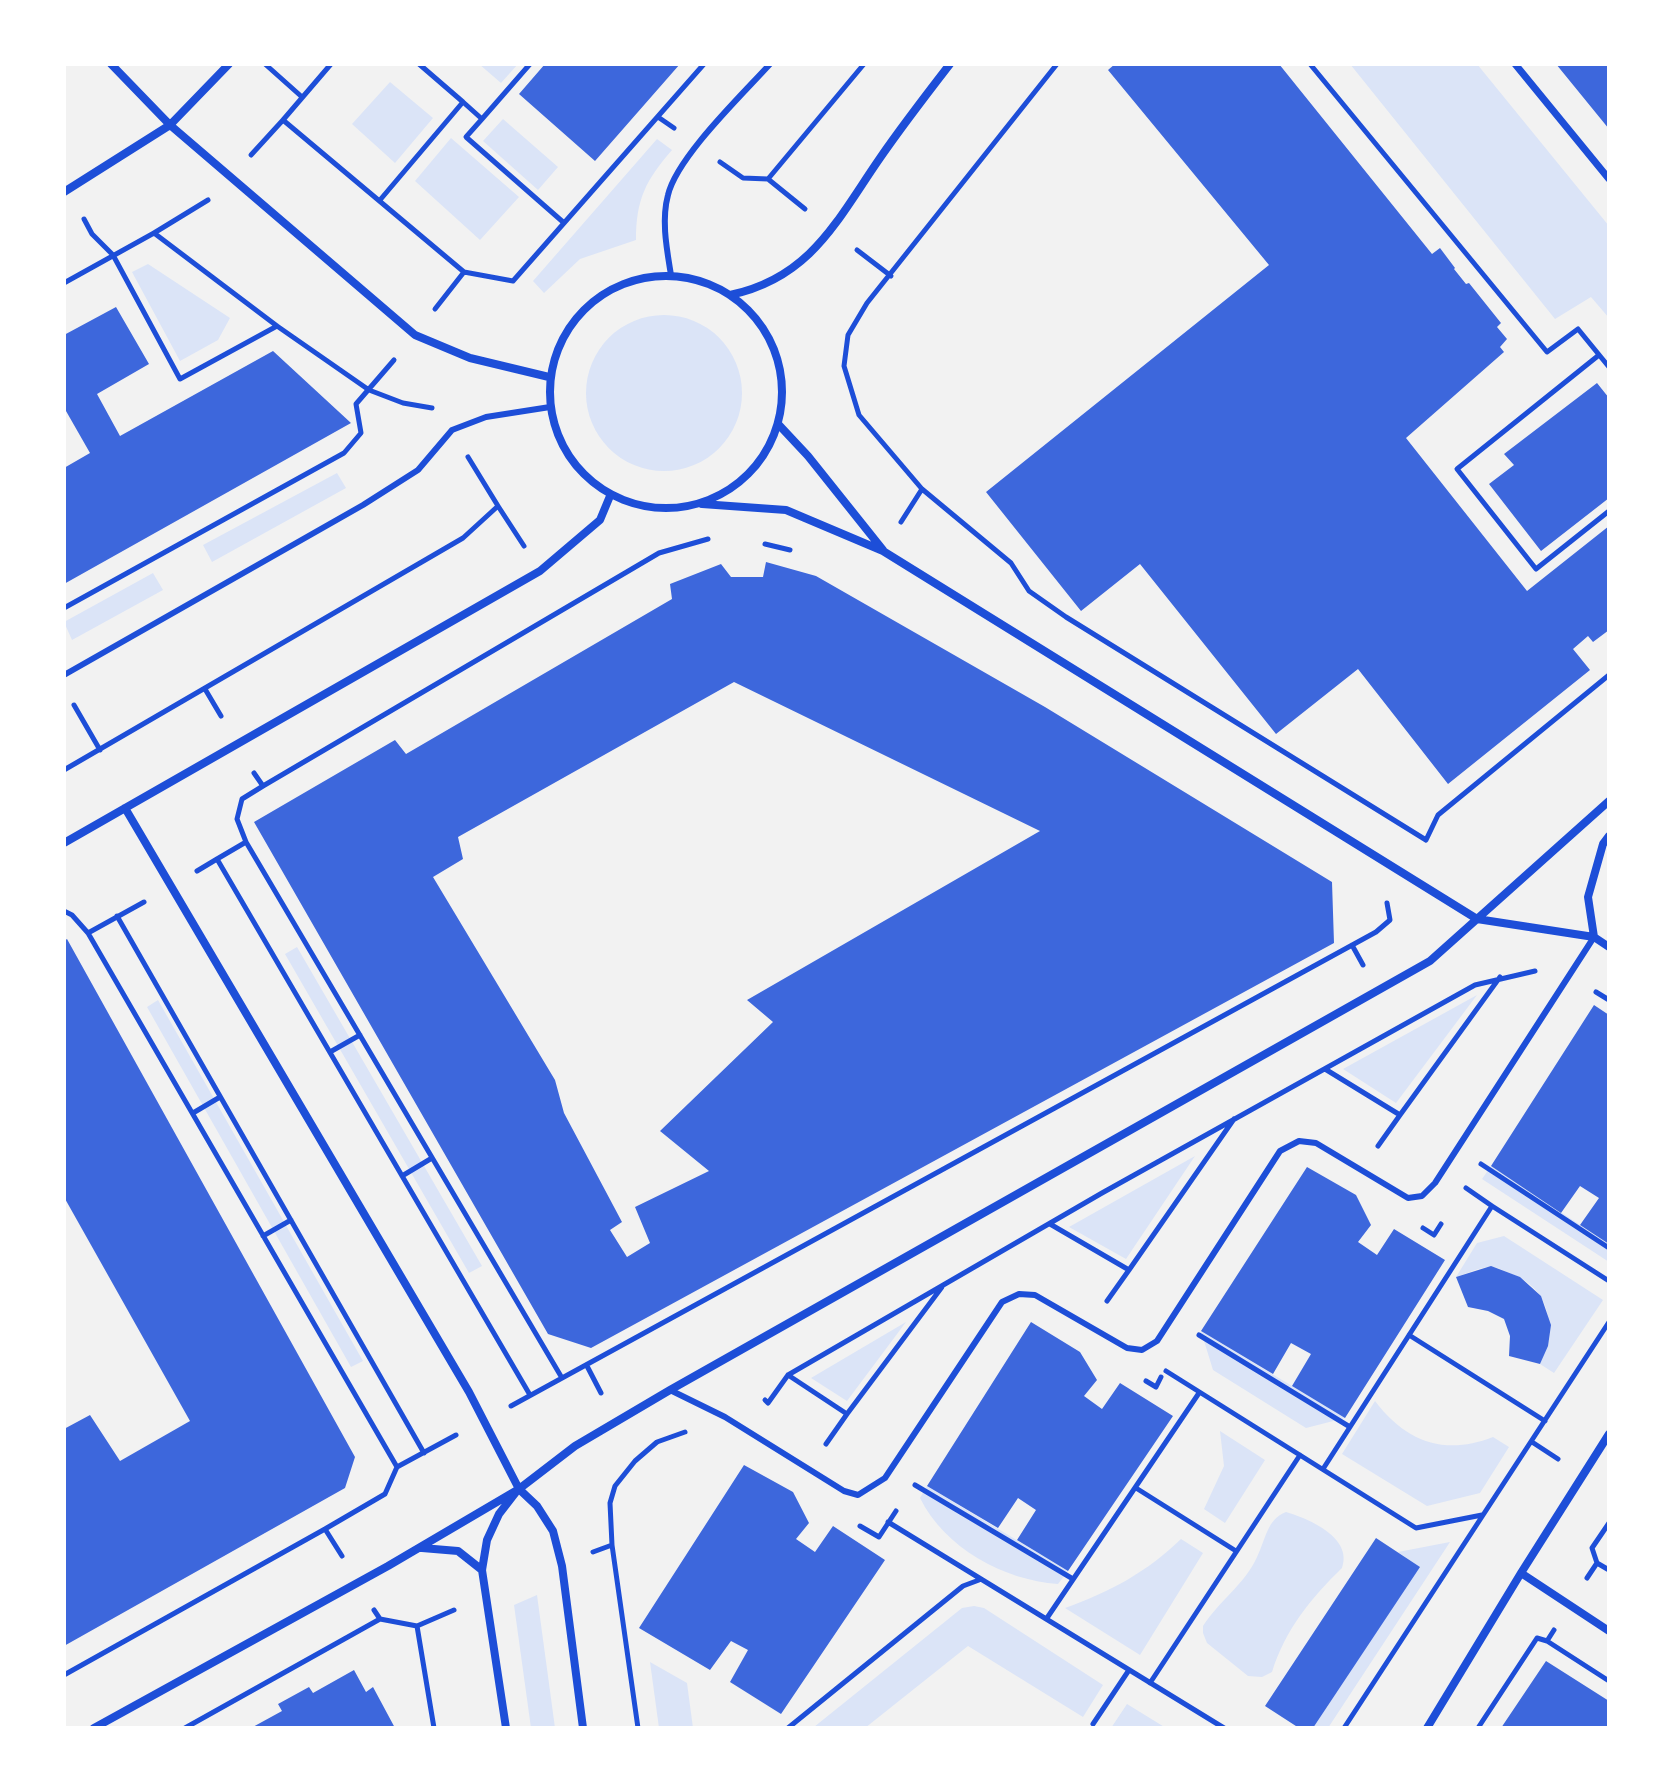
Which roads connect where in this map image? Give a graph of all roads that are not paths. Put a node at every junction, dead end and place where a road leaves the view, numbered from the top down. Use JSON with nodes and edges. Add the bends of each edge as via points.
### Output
{"nodes":[{"id":1,"x":111,"y":64,"type":"edge"},
{"id":2,"x":229,"y":64,"type":"edge"},
{"id":3,"x":770,"y":64,"type":"edge"},
{"id":4,"x":950,"y":64,"type":"edge"},
{"id":5,"x":1515,"y":64,"type":"edge"},
{"id":6,"x":170,"y":125,"type":"junction"},
{"id":7,"x":1609,"y":179,"type":"edge"},
{"id":8,"x":64,"y":192,"type":"edge"},
{"id":9,"x":671,"y":275,"type":"junction"},
{"id":10,"x":730,"y":295,"type":"junction"},
{"id":11,"x":549,"y":377,"type":"junction"},
{"id":12,"x":550,"y":407,"type":"junction"},
{"id":13,"x":779,"y":425,"type":"junction"},
{"id":14,"x":610,"y":496,"type":"junction"},
{"id":15,"x":702,"y":504,"type":"junction"},
{"id":16,"x":883,"y":551,"type":"junction"},
{"id":17,"x":64,"y":675,"type":"edge"},
{"id":18,"x":1609,"y":801,"type":"edge"},
{"id":19,"x":125,"y":808,"type":"junction"},
{"id":20,"x":1609,"y":836,"type":"edge"},
{"id":21,"x":64,"y":843,"type":"edge"},
{"id":22,"x":1477,"y":919,"type":"junction"},
{"id":23,"x":1594,"y":937,"type":"junction"},
{"id":24,"x":1609,"y":947,"type":"edge"},
{"id":25,"x":670,"y":1390,"type":"junction"},
{"id":26,"x":1609,"y":1434,"type":"edge"},
{"id":27,"x":519,"y":1489,"type":"junction"},
{"id":28,"x":388,"y":1566,"type":"junction"},
{"id":29,"x":482,"y":1570,"type":"junction"},
{"id":30,"x":1521,"y":1573,"type":"junction"},
{"id":31,"x":1609,"y":1631,"type":"edge"},
{"id":32,"x":94,"y":1728,"type":"edge"},
{"id":33,"x":506,"y":1728,"type":"edge"},
{"id":34,"x":583,"y":1728,"type":"edge"},
{"id":35,"x":1427,"y":1728,"type":"edge"}],
"edges":[{"from":1,"to":6,"type":"street"},
{"from":2,"to":6,"type":"street"},
{"from":3,"to":9,"type":"lane","via":[[698,146],[668,194],[665,226]]},
{"from":4,"to":10,"type":"street","via":[[832,230],[782,277]]},
{"from":5,"to":7,"type":"street"},
{"from":6,"to":8,"type":"street"},
{"from":6,"to":11,"type":"street","via":[[415,335],[470,358]]},
{"from":9,"to":10,"type":"street"},
{"from":9,"to":11,"type":"street","via":[[638,279],[608,292],[582,312],[562,338]]},
{"from":10,"to":13,"type":"street","via":[[760,322],[775,348],[783,386]]},
{"from":11,"to":12,"type":"street"},
{"from":12,"to":14,"type":"street","via":[[573,464]]},
{"from":12,"to":17,"type":"lane","via":[[486,417],[452,430],[418,470],[363,505]]},
{"from":13,"to":15,"type":"street","via":[[762,460],[736,486]]},
{"from":13,"to":16,"type":"street"},
{"from":14,"to":15,"type":"street","via":[[640,507]]},
{"from":14,"to":19,"type":"street","via":[[600,520],[540,571]]},
{"from":15,"to":16,"type":"street","via":[[786,510]]},
{"from":16,"to":22,"type":"street"},
{"from":18,"to":22,"type":"street"},
{"from":19,"to":21,"type":"street"},
{"from":19,"to":27,"type":"street"},
{"from":20,"to":23,"type":"street","via":[[1588,897]]},
{"from":22,"to":23,"type":"street"},
{"from":22,"to":25,"type":"street","via":[[1430,961],[1345,1011]]},
{"from":23,"to":24,"type":"street"},
{"from":23,"to":25,"type":"lane","via":[[1422,1196],[1408,1198],[1316,1143],[1299,1141],[1280,1151],[1157,1341],[1142,1350],[1127,1348],[1035,1295],[1019,1294],[1002,1302],[885,1478],[858,1495]]},
{"from":25,"to":27,"type":"street","via":[[575,1446]]},
{"from":26,"to":30,"type":"street"},
{"from":27,"to":28,"type":"street"},
{"from":27,"to":29,"type":"street","via":[[487,1540]]},
{"from":27,"to":34,"type":"street","via":[[553,1531]]},
{"from":28,"to":29,"type":"street","via":[[425,1547],[458,1551]]},
{"from":28,"to":32,"type":"street"},
{"from":29,"to":33,"type":"street"},
{"from":30,"to":31,"type":"street"},
{"from":30,"to":35,"type":"street"}]}
